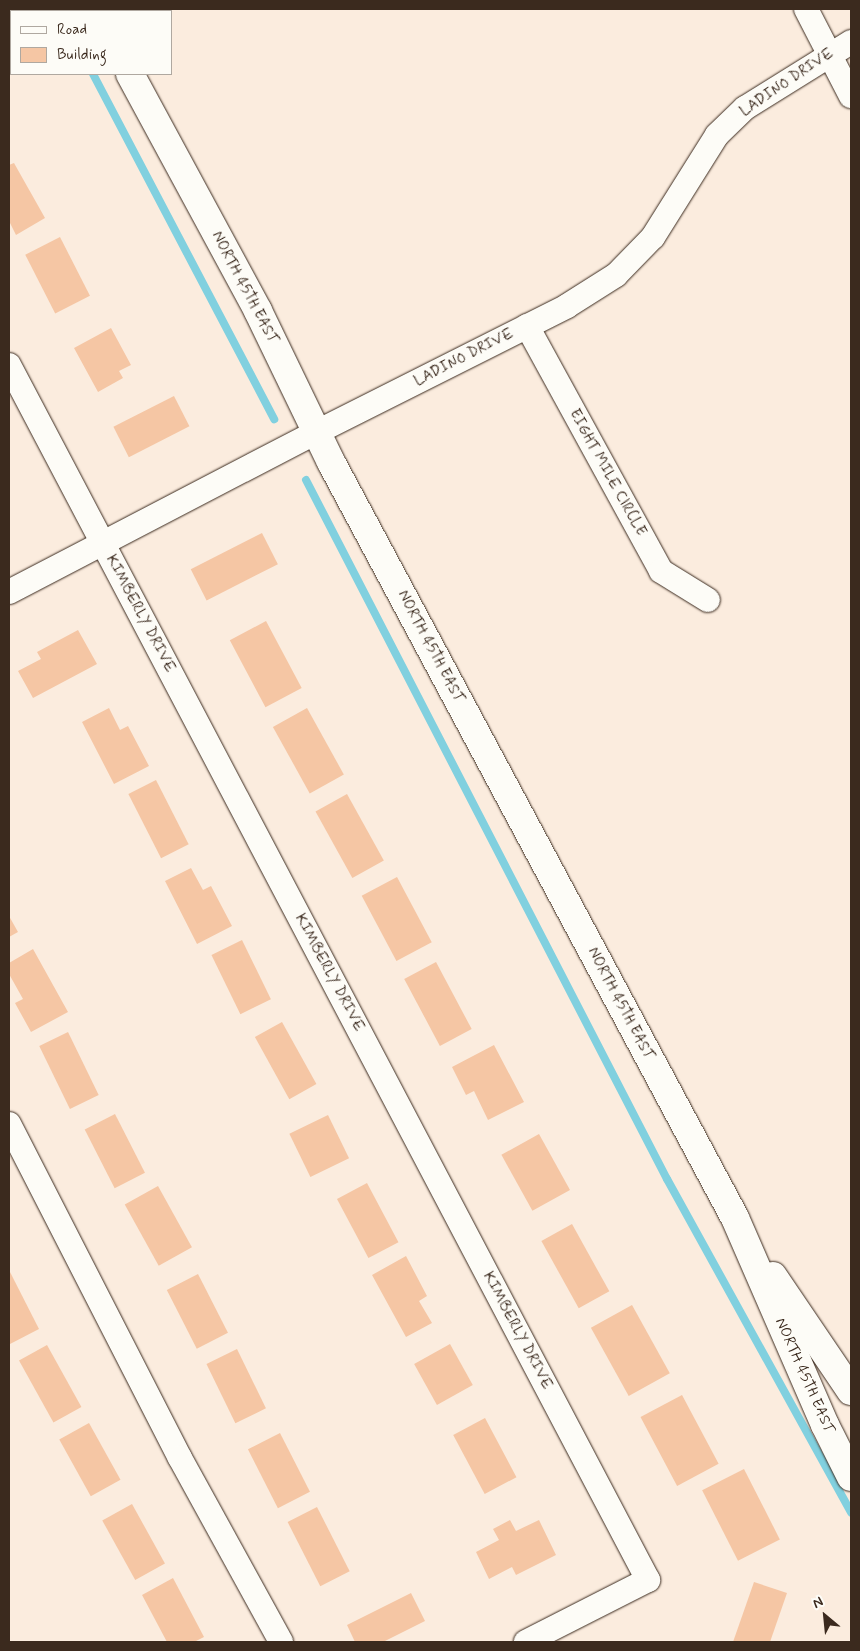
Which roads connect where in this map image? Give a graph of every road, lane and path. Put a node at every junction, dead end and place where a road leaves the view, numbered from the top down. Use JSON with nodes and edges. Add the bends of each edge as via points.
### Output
{"nodes":[{"id":1,"x":806,"y":9,"type":"edge"},
{"id":2,"x":851,"y":42,"type":"edge"},
{"id":3,"x":828,"y":54,"type":"junction"},
{"id":4,"x":131,"y":75,"type":"edge"},
{"id":5,"x":851,"y":96,"type":"edge"},
{"id":6,"x":527,"y":326,"type":"junction"},
{"id":7,"x":9,"y":366,"type":"edge"},
{"id":8,"x":317,"y":432,"type":"junction"},
{"id":9,"x":103,"y":543,"type":"junction"},
{"id":10,"x":9,"y":592,"type":"edge"},
{"id":11,"x":708,"y":600,"type":"dead end"},
{"id":12,"x":9,"y":1124,"type":"edge"},
{"id":13,"x":735,"y":1218,"type":"junction"},
{"id":14,"x":851,"y":1392,"type":"edge"},
{"id":15,"x":851,"y":1477,"type":"edge"},
{"id":16,"x":281,"y":1642,"type":"edge"},
{"id":17,"x":526,"y":1642,"type":"edge"}],
"edges":[{"from":1,"to":3,"type":"street"},
{"from":2,"to":3,"type":"street","name":"LADINO DRIVE"},
{"from":3,"to":5,"type":"street"},
{"from":3,"to":6,"type":"street","name":"LADINO DRIVE","via":[[745,108],[717,134],[653,237],[616,276]]},
{"from":4,"to":8,"type":"main road","name":"NORTH 45TH EAST","via":[[258,312]]},
{"from":6,"to":8,"type":"street","name":"LADINO DRIVE"},
{"from":6,"to":11,"type":"street","name":"EIGHT MILE CIRCLE","via":[[661,571]]},
{"from":7,"to":9,"type":"street","name":"KIMBERLY DRIVE"},
{"from":8,"to":9,"type":"street","name":"LADINO DRIVE"},
{"from":8,"to":13,"type":"main road","name":"NORTH 45TH EAST"},
{"from":9,"to":10,"type":"street","name":"LADINO DRIVE"},
{"from":9,"to":17,"type":"street","name":"KIMBERLY DRIVE","via":[[648,1580]]},
{"from":12,"to":16,"type":"street","via":[[180,1458]]},
{"from":13,"to":14,"type":"main road","name":"NORTH 45TH EAST"},
{"from":13,"to":15,"type":"main road","name":"NORTH 45TH EAST","via":[[825,1426]]}]}
